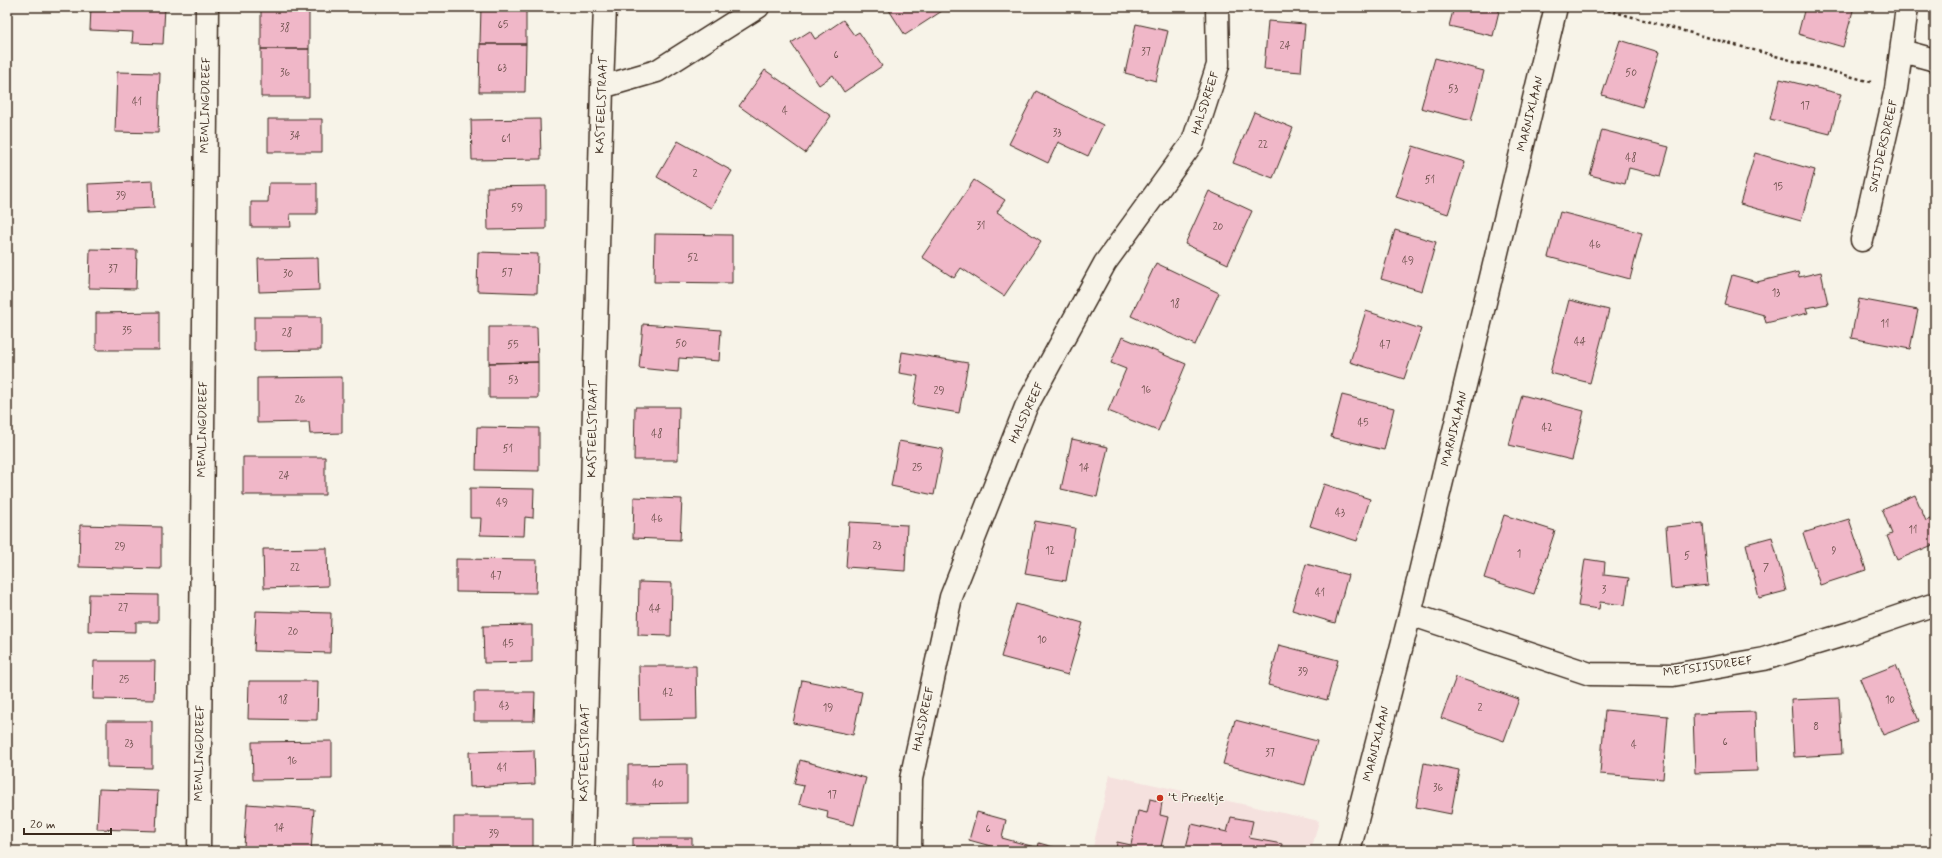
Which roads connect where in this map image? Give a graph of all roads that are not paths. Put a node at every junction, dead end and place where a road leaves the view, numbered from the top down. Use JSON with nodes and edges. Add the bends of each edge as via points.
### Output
{"nodes":[{"id":1,"x":207,"y":7,"type":"edge"},
{"id":2,"x":605,"y":7,"type":"edge"},
{"id":3,"x":758,"y":7,"type":"edge"},
{"id":4,"x":1217,"y":7,"type":"edge"},
{"id":5,"x":1556,"y":7,"type":"edge"},
{"id":6,"x":1907,"y":7,"type":"edge"},
{"id":7,"x":1902,"y":51,"type":"junction"},
{"id":8,"x":1935,"y":60,"type":"edge"},
{"id":9,"x":602,"y":87,"type":"junction"},
{"id":10,"x":1862,"y":240,"type":"dead end"},
{"id":11,"x":1935,"y":604,"type":"edge"},
{"id":12,"x":1410,"y":614,"type":"junction"},
{"id":13,"x":199,"y":851,"type":"edge"},
{"id":14,"x":583,"y":851,"type":"edge"},
{"id":15,"x":910,"y":851,"type":"edge"},
{"id":16,"x":1349,"y":851,"type":"edge"}],
"edges":[{"from":1,"to":13,"type":"street","name":"MEMLINGDREEF"},
{"from":2,"to":9,"type":"street","name":"KASTEELSTRAAT"},
{"from":3,"to":9,"type":"street","via":[[657,71]]},
{"from":4,"to":15,"type":"street","name":"HALSDREEF","via":[[1218,65],[1193,142],[1105,263],[1026,407],[951,597],[911,779]]},
{"from":5,"to":12,"type":"street","name":"MARNIXLAAN"},
{"from":6,"to":7,"type":"street","name":"SNIJDERSDREEF"},
{"from":7,"to":8,"type":"street"},
{"from":7,"to":10,"type":"street","name":"SNIJDERSDREEF"},
{"from":9,"to":14,"type":"street","name":"KASTEELSTRAAT"},
{"from":11,"to":12,"type":"street","name":"METSIJSDREEF","via":[[1764,659],[1672,674],[1590,674]]},
{"from":12,"to":16,"type":"street","name":"MARNIXLAAN"}]}
